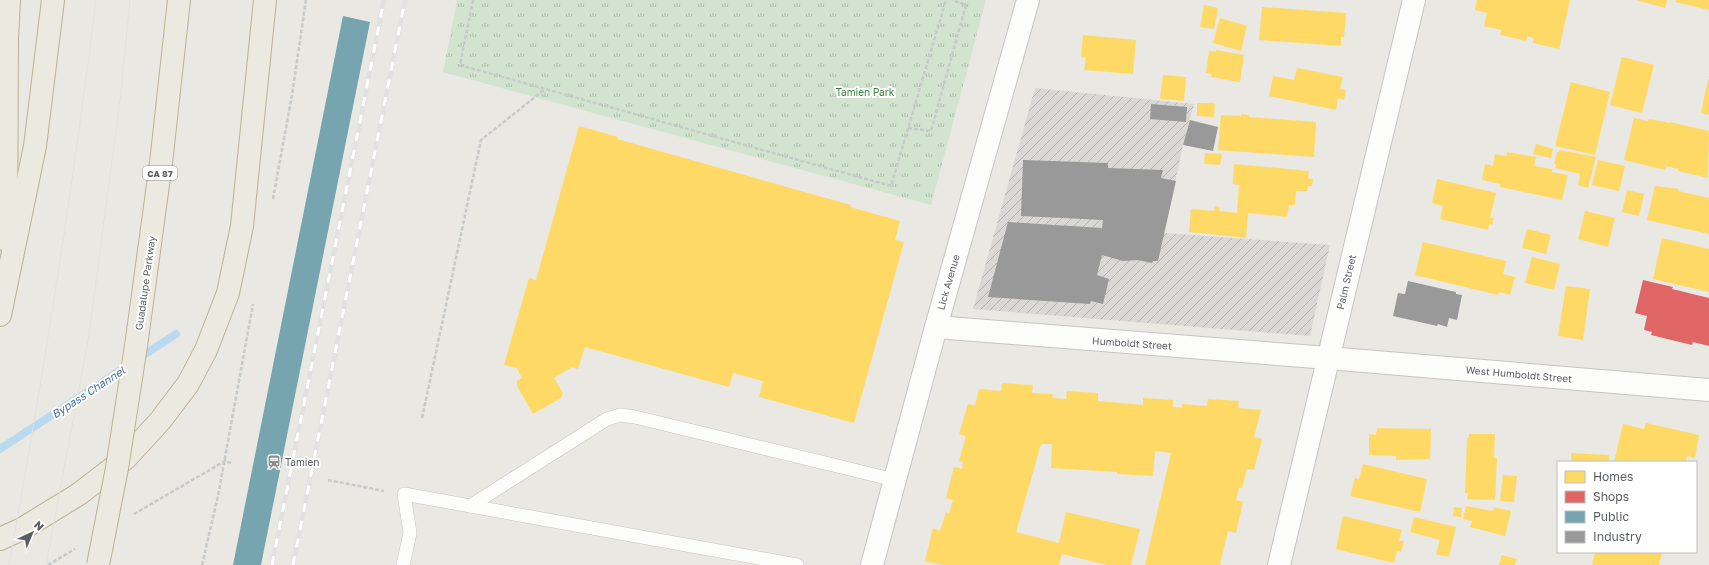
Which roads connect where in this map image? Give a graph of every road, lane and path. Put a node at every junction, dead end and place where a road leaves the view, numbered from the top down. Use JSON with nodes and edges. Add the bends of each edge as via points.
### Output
{"nodes":[{"id":1,"x":9,"y":0,"type":"edge"},
{"id":2,"x":53,"y":0,"type":"edge"},
{"id":3,"x":179,"y":0,"type":"edge"},
{"id":4,"x":265,"y":0,"type":"edge"},
{"id":5,"x":473,"y":0,"type":"edge"},
{"id":6,"x":946,"y":0,"type":"edge"},
{"id":7,"x":952,"y":0,"type":"edge"},
{"id":8,"x":1028,"y":0,"type":"edge"},
{"id":9,"x":1414,"y":0,"type":"edge"},
{"id":10,"x":545,"y":89,"type":"junction"},
{"id":11,"x":908,"y":128,"type":"junction"},
{"id":12,"x":5,"y":285,"type":"junction"},
{"id":13,"x":0,"y":314,"type":"edge"},
{"id":14,"x":936,"y":328,"type":"junction"},
{"id":15,"x":1328,"y":358,"type":"junction"},
{"id":16,"x":1709,"y":390,"type":"edge"},
{"id":17,"x":422,"y":418,"type":"dead end"},
{"id":18,"x":231,"y":463,"type":"dead end"},
{"id":19,"x":328,"y":480,"type":"dead end"},
{"id":20,"x":895,"y":480,"type":"junction"},
{"id":21,"x":404,"y":494,"type":"junction"},
{"id":22,"x":470,"y":506,"type":"junction"},
{"id":23,"x":0,"y":539,"type":"edge"},
{"id":24,"x":98,"y":565,"type":"edge"},
{"id":25,"x":202,"y":565,"type":"edge"},
{"id":26,"x":404,"y":565,"type":"edge"},
{"id":27,"x":797,"y":565,"type":"edge"},
{"id":28,"x":872,"y":565,"type":"edge"},
{"id":29,"x":1279,"y":565,"type":"edge"}],
"edges":[{"from":1,"to":12,"type":"highway","via":[[6,38]]},
{"from":2,"to":12,"type":"highway","via":[[35,146]]},
{"from":3,"to":24,"type":"highway","name":"Guadalupe Parkway","number":"CA 87","bridge":true,"via":[[161,163],[136,346],[117,468]]},
{"from":4,"to":23,"type":"highway","via":[[242,226],[228,293],[206,350],[188,384],[160,421],[126,458],[79,494],[22,529]]},
{"from":5,"to":10,"type":"path","via":[[460,65]]},
{"from":6,"to":11,"type":"path"},
{"from":7,"to":11,"type":"path","via":[[966,5],[931,131]]},
{"from":8,"to":14,"type":"street","name":"Lick Avenue"},
{"from":9,"to":15,"type":"street","name":"Palm Street"},
{"from":10,"to":11,"type":"path","via":[[891,186]]},
{"from":10,"to":17,"type":"path","via":[[481,140]]},
{"from":12,"to":13,"type":"highway"},
{"from":14,"to":15,"type":"street","name":"Humboldt Street"},
{"from":14,"to":20,"type":"street","name":"Lick Avenue"},
{"from":15,"to":16,"type":"street","name":"West Humboldt Street"},
{"from":15,"to":29,"type":"street","name":"Palm Street"},
{"from":18,"to":25,"type":"path","via":[[225,461]]},
{"from":19,"to":21,"type":"path"},
{"from":20,"to":22,"type":"lane","via":[[620,415],[607,419]]},
{"from":20,"to":28,"type":"street","name":"Lick Avenue"},
{"from":21,"to":22,"type":"lane"},
{"from":21,"to":26,"type":"lane","via":[[410,533]]},
{"from":22,"to":27,"type":"lane"}]}
